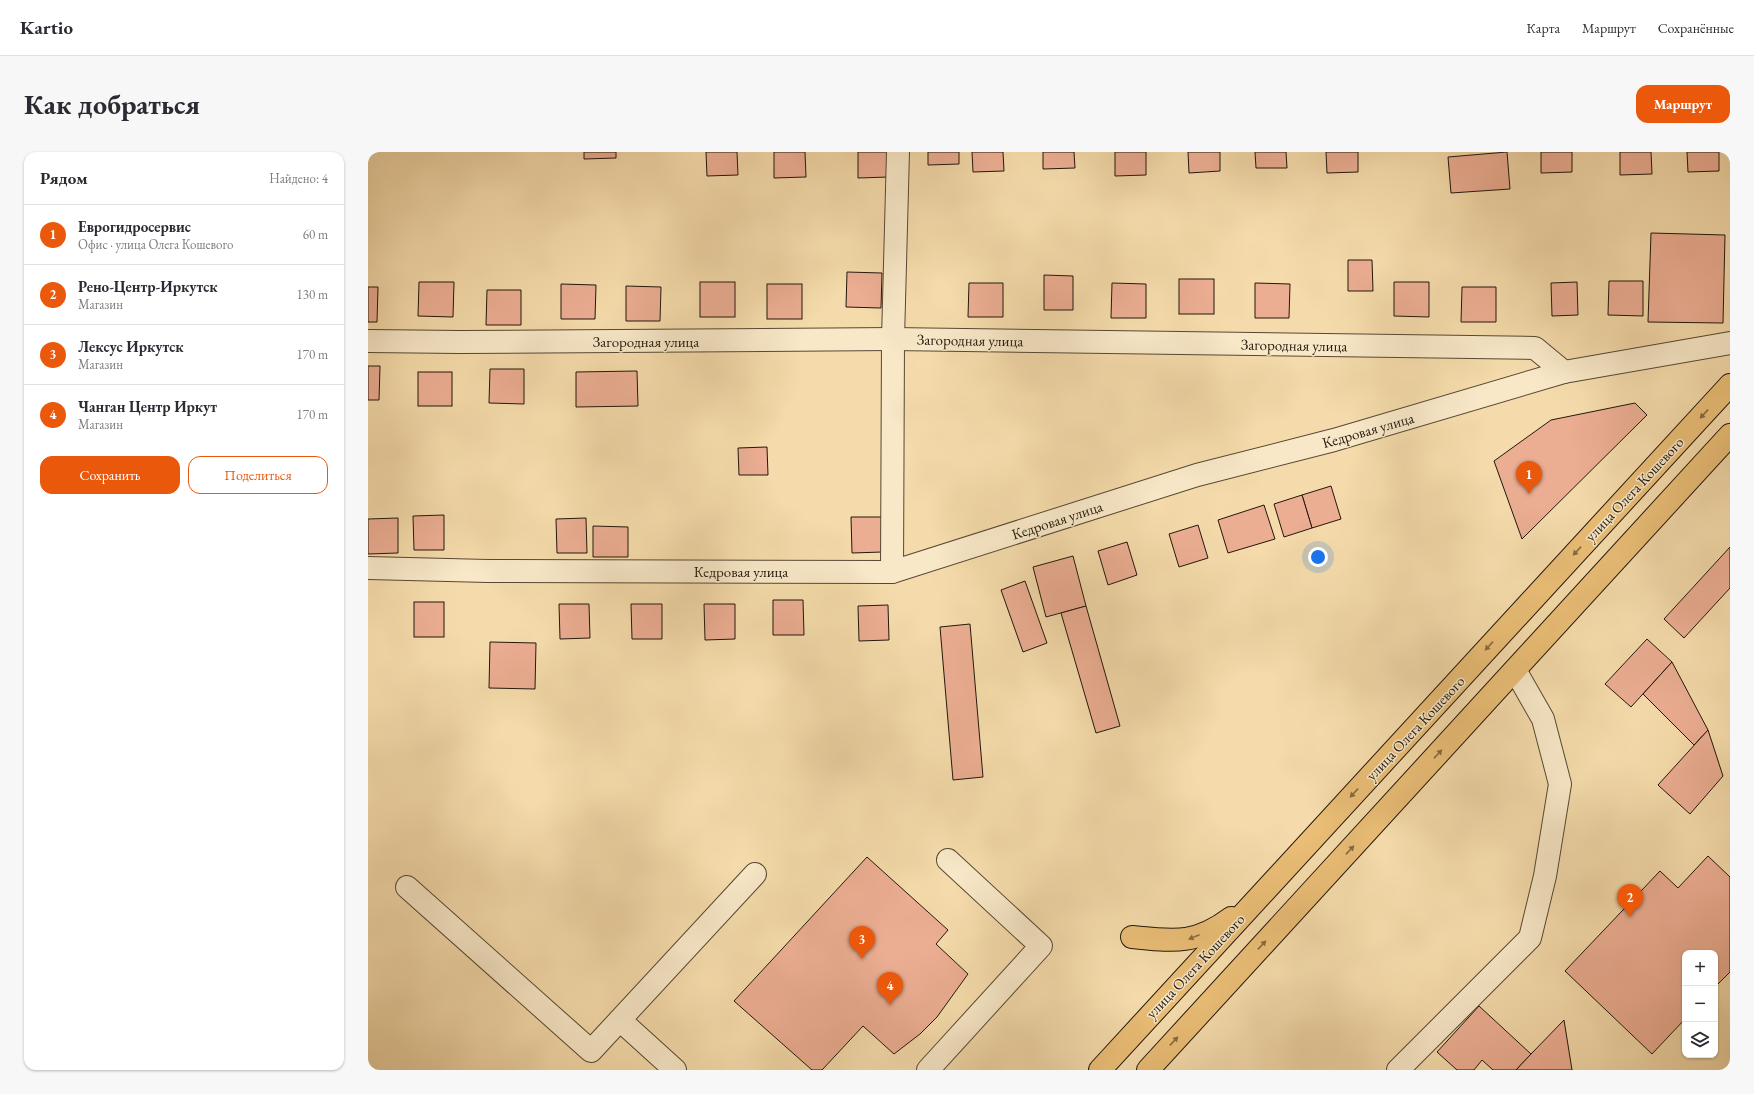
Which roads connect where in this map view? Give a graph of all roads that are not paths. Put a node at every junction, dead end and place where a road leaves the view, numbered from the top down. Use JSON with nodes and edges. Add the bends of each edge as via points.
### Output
{"nodes":[{"id":1,"x":898,"y":152,"type":"edge"},
{"id":2,"x":893,"y":339,"type":"junction"},
{"id":3,"x":368,"y":341,"type":"edge"},
{"id":4,"x":1730,"y":343,"type":"edge"},
{"id":5,"x":1564,"y":372,"type":"junction"},
{"id":6,"x":1730,"y":385,"type":"edge"},
{"id":7,"x":1730,"y":435,"type":"edge"},
{"id":8,"x":368,"y":568,"type":"edge"},
{"id":9,"x":892,"y":572,"type":"junction"},
{"id":10,"x":1515,"y":670,"type":"junction"},
{"id":11,"x":948,"y":860,"type":"dead end"},
{"id":12,"x":755,"y":874,"type":"dead end"},
{"id":13,"x":407,"y":887,"type":"dead end"},
{"id":14,"x":1262,"y":894,"type":"junction"},
{"id":15,"x":1132,"y":937,"type":"dead end"},
{"id":16,"x":620,"y":1020,"type":"junction"},
{"id":17,"x":675,"y":1070,"type":"edge"},
{"id":18,"x":928,"y":1070,"type":"edge"},
{"id":19,"x":1100,"y":1070,"type":"edge"},
{"id":20,"x":1148,"y":1070,"type":"edge"},
{"id":21,"x":1398,"y":1070,"type":"edge"}],
"edges":[{"from":1,"to":2,"type":"street"},
{"from":2,"to":3,"type":"street","name":"Загородная улица"},
{"from":2,"to":5,"type":"street","name":"Загородная улица","via":[[1535,348]]},
{"from":2,"to":9,"type":"street"},
{"from":4,"to":5,"type":"street","name":"Кедровая улица"},
{"from":5,"to":9,"type":"street","name":"Кедровая улица","via":[[1334,440],[1197,475]]},
{"from":6,"to":14,"type":"main road","name":"улица Олега Кошевого","one_way":true},
{"from":7,"to":10,"type":"main road"},
{"from":8,"to":9,"type":"street","name":"Кедровая улица","via":[[488,571]]},
{"from":20,"to":10,"type":"main road","one_way":true},
{"from":10,"to":21,"type":"street","via":[[1543,719],[1560,784],[1545,876],[1530,938]]},
{"from":11,"to":18,"type":"street","via":[[1041,946]]},
{"from":12,"to":16,"type":"street"},
{"from":13,"to":16,"type":"street","via":[[591,1051]]},
{"from":14,"to":15,"type":"main road","one_way":true,"via":[[1222,924],[1190,940],[1170,941]]},
{"from":14,"to":19,"type":"main road","name":"улица Олега Кошевого"},
{"from":16,"to":17,"type":"street"}]}
